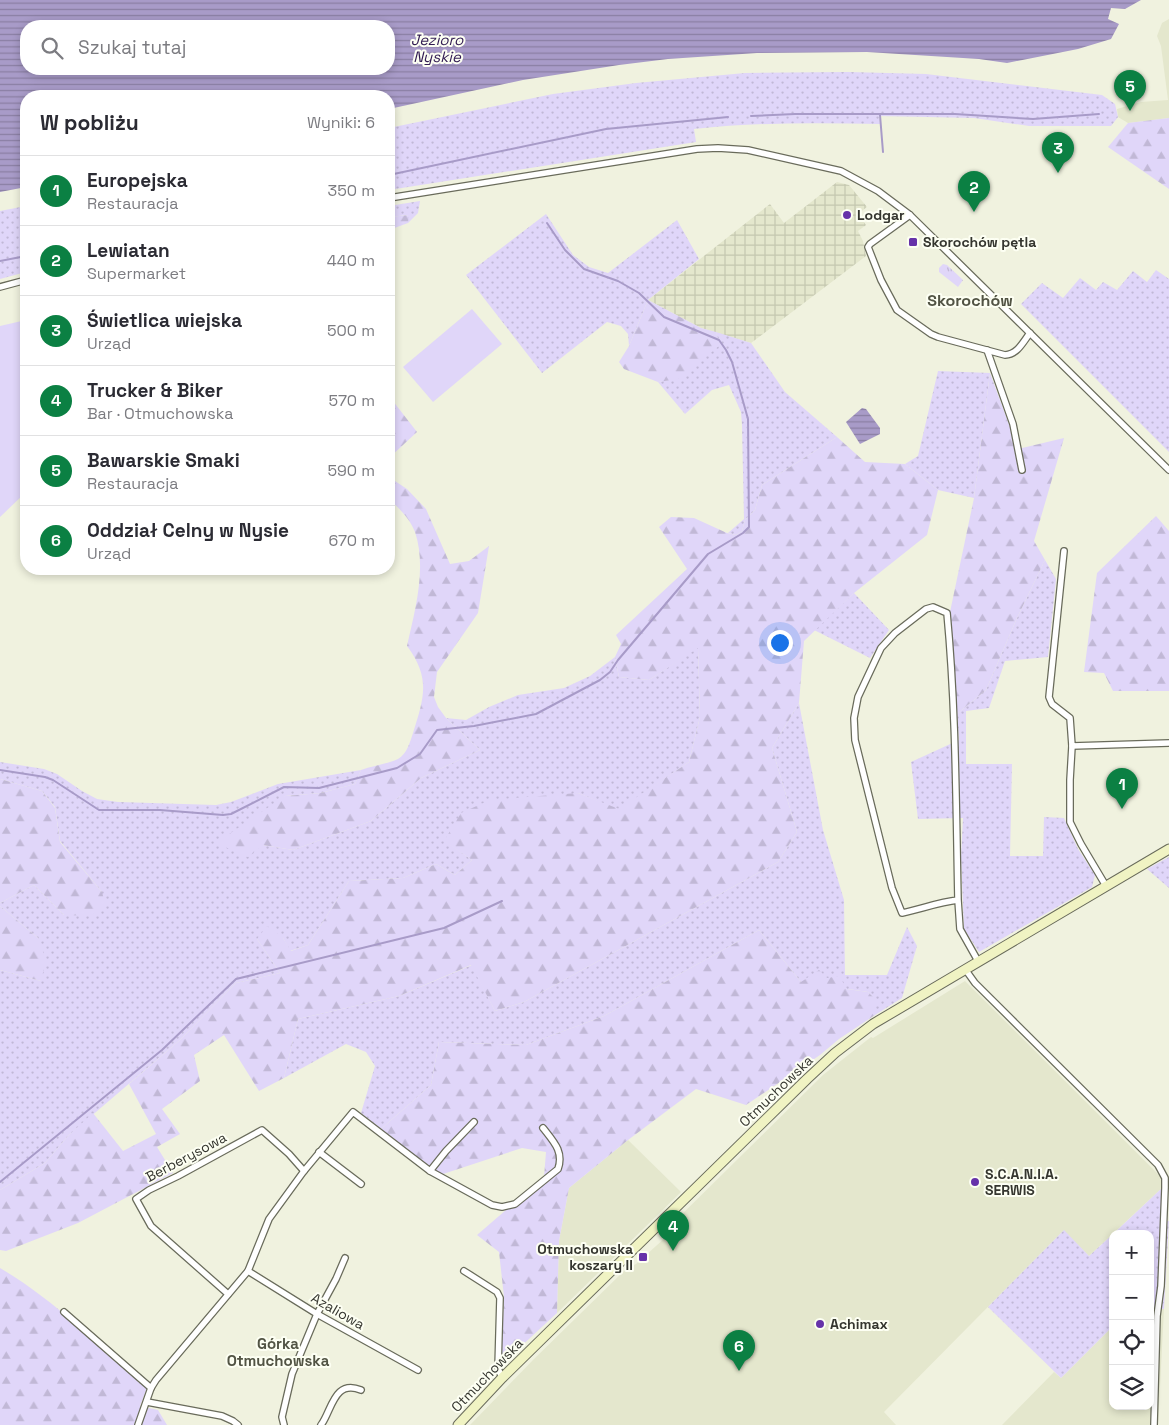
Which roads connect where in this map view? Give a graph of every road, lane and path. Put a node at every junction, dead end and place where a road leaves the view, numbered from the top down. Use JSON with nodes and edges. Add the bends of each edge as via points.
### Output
{"nodes":[{"id":1,"x":395,"y":197,"type":"edge"},
{"id":2,"x":910,"y":215,"type":"junction"},
{"id":3,"x":20,"y":282,"type":"edge"},
{"id":4,"x":0,"y":287,"type":"edge"},
{"id":5,"x":1030,"y":333,"type":"junction"},
{"id":6,"x":987,"y":350,"type":"junction"},
{"id":7,"x":1022,"y":470,"type":"dead end"},
{"id":8,"x":1169,"y":470,"type":"edge"},
{"id":9,"x":1064,"y":551,"type":"dead end"},
{"id":10,"x":1169,"y":743,"type":"edge"},
{"id":11,"x":1072,"y":746,"type":"junction"},
{"id":12,"x":1169,"y":849,"type":"edge"},
{"id":13,"x":1106,"y":886,"type":"junction"},
{"id":14,"x":958,"y":900,"type":"junction"},
{"id":15,"x":978,"y":961,"type":"junction"},
{"id":16,"x":965,"y":969,"type":"junction"},
{"id":17,"x":474,"y":1122,"type":"dead end"},
{"id":18,"x":544,"y":1128,"type":"dead end"},
{"id":19,"x":319,"y":1152,"type":"junction"},
{"id":20,"x":304,"y":1171,"type":"junction"},
{"id":21,"x":430,"y":1171,"type":"junction"},
{"id":22,"x":361,"y":1184,"type":"dead end"},
{"id":23,"x":345,"y":1258,"type":"dead end"},
{"id":24,"x":248,"y":1271,"type":"junction"},
{"id":25,"x":464,"y":1271,"type":"dead end"},
{"id":26,"x":228,"y":1294,"type":"junction"},
{"id":27,"x":64,"y":1312,"type":"dead end"},
{"id":28,"x":317,"y":1314,"type":"junction"},
{"id":29,"x":418,"y":1370,"type":"dead end"},
{"id":30,"x":502,"y":1378,"type":"junction"},
{"id":31,"x":151,"y":1388,"type":"junction"},
{"id":32,"x":360,"y":1390,"type":"dead end"},
{"id":33,"x":147,"y":1402,"type":"junction"},
{"id":34,"x":138,"y":1425,"type":"edge"},
{"id":35,"x":238,"y":1425,"type":"edge"},
{"id":36,"x":284,"y":1425,"type":"edge"},
{"id":37,"x":321,"y":1425,"type":"edge"},
{"id":38,"x":458,"y":1425,"type":"edge"},
{"id":39,"x":1154,"y":1425,"type":"edge"}],
"edges":[{"from":1,"to":2,"type":"street","via":[[697,150],[738,149],[769,153],[841,171],[878,191]]},
{"from":2,"to":5,"type":"street"},
{"from":2,"to":6,"type":"street","via":[[868,247],[896,310],[931,334]]},
{"from":3,"to":4,"type":"street"},
{"from":5,"to":6,"type":"street","via":[[1012,354]]},
{"from":5,"to":8,"type":"street"},
{"from":6,"to":7,"type":"street","via":[[1013,424]]},
{"from":9,"to":11,"type":"street","via":[[1049,697],[1052,704],[1070,718]]},
{"from":10,"to":11,"type":"street"},
{"from":11,"to":13,"type":"street","via":[[1070,822]]},
{"from":12,"to":13,"type":"main road","name":"Otmuchowska"},
{"from":13,"to":15,"type":"main road","name":"Otmuchowska"},
{"from":14,"to":14,"type":"street","via":[[950,648],[947,613],[933,607],[926,608],[881,648],[858,697],[854,718],[855,740],[892,888],[902,913]]},
{"from":14,"to":15,"type":"street","via":[[960,929]]},
{"from":15,"to":16,"type":"main road","name":"Otmuchowska"},
{"from":16,"to":30,"type":"main road","name":"Otmuchowska","via":[[873,1024],[835,1053]]},
{"from":16,"to":39,"type":"street","via":[[975,983],[1163,1172],[1162,1286],[1157,1316]]},
{"from":17,"to":21,"type":"street"},
{"from":18,"to":21,"type":"street","via":[[559,1151],[558,1169],[515,1204],[492,1205]]},
{"from":19,"to":20,"type":"street"},
{"from":19,"to":21,"type":"street","via":[[353,1112]]},
{"from":19,"to":22,"type":"street"},
{"from":20,"to":24,"type":"street","via":[[269,1219]]},
{"from":20,"to":26,"type":"street","name":"Berberysowa","via":[[262,1130],[136,1199],[151,1226]]},
{"from":23,"to":28,"type":"street"},
{"from":24,"to":26,"type":"street"},
{"from":24,"to":28,"type":"street","name":"Azaliowa"},
{"from":25,"to":30,"type":"street","via":[[497,1292],[500,1298],[498,1368]]},
{"from":26,"to":31,"type":"street"},
{"from":27,"to":31,"type":"street"},
{"from":28,"to":29,"type":"street","name":"Azaliowa"},
{"from":28,"to":36,"type":"street","via":[[292,1374],[282,1417]]},
{"from":30,"to":38,"type":"main road","name":"Otmuchowska"},
{"from":31,"to":33,"type":"street"},
{"from":32,"to":37,"type":"street","via":[[346,1388],[337,1394]]},
{"from":33,"to":34,"type":"street"},
{"from":33,"to":35,"type":"street","via":[[222,1416]]}]}
